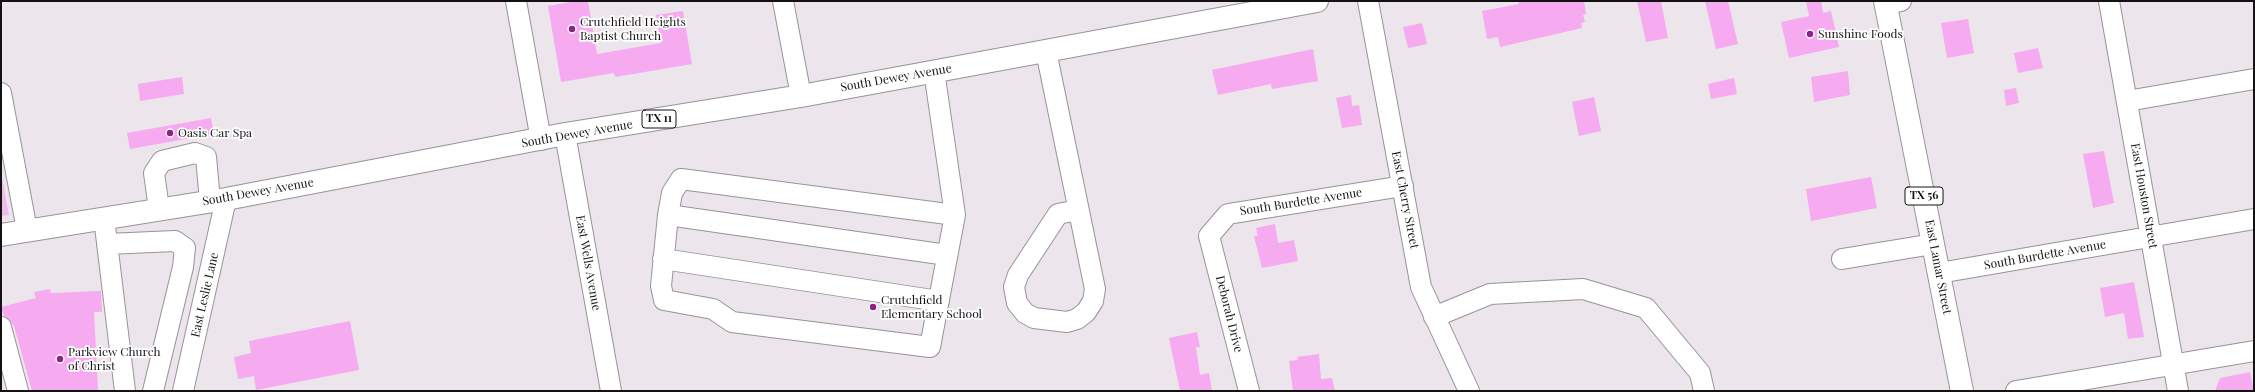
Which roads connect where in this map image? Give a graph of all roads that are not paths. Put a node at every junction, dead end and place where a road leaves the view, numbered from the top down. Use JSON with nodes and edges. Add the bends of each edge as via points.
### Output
{"nodes":[{"id":1,"x":516,"y":1,"type":"edge"},
{"id":2,"x":783,"y":1,"type":"edge"},
{"id":3,"x":1317,"y":1,"type":"edge"},
{"id":4,"x":1368,"y":1,"type":"edge"},
{"id":5,"x":2108,"y":1,"type":"edge"},
{"id":6,"x":1891,"y":2,"type":"edge"},
{"id":7,"x":1046,"y":51,"type":"junction"},
{"id":8,"x":934,"y":71,"type":"junction"},
{"id":9,"x":2254,"y":79,"type":"edge"},
{"id":10,"x":801,"y":96,"type":"junction"},
{"id":11,"x":2,"y":100,"type":"edge"},
{"id":12,"x":2127,"y":102,"type":"junction"},
{"id":13,"x":565,"y":134,"type":"junction"},
{"id":14,"x":541,"y":140,"type":"junction"},
{"id":15,"x":1403,"y":186,"type":"junction"},
{"id":16,"x":218,"y":200,"type":"junction"},
{"id":17,"x":159,"y":209,"type":"junction"},
{"id":18,"x":1078,"y":210,"type":"junction"},
{"id":19,"x":668,"y":215,"type":"junction"},
{"id":20,"x":955,"y":215,"type":"junction"},
{"id":21,"x":104,"y":218,"type":"junction"},
{"id":22,"x":2254,"y":218,"type":"edge"},
{"id":23,"x":27,"y":230,"type":"junction"},
{"id":24,"x":1,"y":235,"type":"edge"},
{"id":25,"x":1209,"y":236,"type":"joint"},
{"id":26,"x":2151,"y":236,"type":"junction"},
{"id":27,"x":107,"y":244,"type":"junction"},
{"id":28,"x":1933,"y":244,"type":"junction"},
{"id":29,"x":947,"y":254,"type":"junction"},
{"id":30,"x":662,"y":259,"type":"junction"},
{"id":31,"x":1842,"y":260,"type":"dead end"},
{"id":32,"x":1939,"y":273,"type":"junction"},
{"id":33,"x":939,"y":301,"type":"junction"},
{"id":34,"x":1434,"y":316,"type":"junction"},
{"id":35,"x":1,"y":327,"type":"edge"},
{"id":36,"x":2254,"y":351,"type":"edge"},
{"id":37,"x":2173,"y":364,"type":"junction"},
{"id":38,"x":18,"y":391,"type":"edge"},
{"id":39,"x":125,"y":391,"type":"edge"},
{"id":40,"x":153,"y":391,"type":"edge"},
{"id":41,"x":184,"y":391,"type":"edge"},
{"id":42,"x":611,"y":391,"type":"edge"},
{"id":43,"x":1249,"y":391,"type":"edge"},
{"id":44,"x":1470,"y":391,"type":"edge"},
{"id":45,"x":1704,"y":391,"type":"edge"},
{"id":46,"x":1962,"y":391,"type":"edge"},
{"id":47,"x":2016,"y":391,"type":"edge"},
{"id":48,"x":2178,"y":391,"type":"edge"}],
"edges":[{"from":1,"to":14,"type":"street"},
{"from":2,"to":10,"type":"street"},
{"from":3,"to":7,"type":"main road","name":"South Dewey Avenue","number":"TX 11"},
{"from":4,"to":15,"type":"street","name":"East Cherry Street"},
{"from":5,"to":12,"type":"street","name":"East Houston Street"},
{"from":6,"to":28,"type":"main road","name":"East Lamar Street","number":"TX 56"},
{"from":7,"to":8,"type":"main road","name":"South Dewey Avenue","number":"TX 11"},
{"from":7,"to":18,"type":"street"},
{"from":8,"to":10,"type":"main road","name":"South Dewey Avenue","number":"TX 11"},
{"from":8,"to":20,"type":"street"},
{"from":9,"to":12,"type":"street"},
{"from":10,"to":13,"type":"main road","name":"South Dewey Avenue","number":"TX 11"},
{"from":11,"to":23,"type":"street"},
{"from":12,"to":26,"type":"street","name":"East Houston Street"},
{"from":13,"to":14,"type":"main road","name":"South Dewey Avenue","number":"TX 11"},
{"from":13,"to":42,"type":"street","name":"East Wells Avenue"},
{"from":14,"to":16,"type":"main road","name":"South Dewey Avenue","number":"TX 11"},
{"from":15,"to":25,"type":"street","name":"South Burdette Avenue","via":[[1228,214]]},
{"from":15,"to":34,"type":"street","name":"East Cherry Street","via":[[1421,287]]},
{"from":16,"to":17,"type":"main road","name":"South Dewey Avenue","number":"TX 11"},
{"from":16,"to":17,"type":"street","name":"East Leslie Lane","via":[[206,157],[195,153],[162,161],[154,173]]},
{"from":16,"to":41,"type":"street","name":"East Leslie Lane"},
{"from":17,"to":21,"type":"main road","name":"South Dewey Avenue","number":"TX 11"},
{"from":18,"to":18,"type":"street","via":[[1095,289],[1093,301],[1086,312],[1067,322],[1034,318],[1025,313],[1017,303],[1014,287],[1018,275],[1058,214]]},
{"from":19,"to":20,"type":"street","via":[[672,193],[681,179]]},
{"from":19,"to":29,"type":"street"},
{"from":19,"to":30,"type":"street"},
{"from":20,"to":29,"type":"street"},
{"from":21,"to":23,"type":"main road","name":"South Dewey Avenue","number":"TX 11"},
{"from":21,"to":27,"type":"street"},
{"from":22,"to":26,"type":"street","name":"South Burdette Avenue"},
{"from":23,"to":24,"type":"main road","name":"South Dewey Avenue","number":"TX 11"},
{"from":25,"to":43,"type":"street","name":"Deborah Drive"},
{"from":26,"to":32,"type":"street","name":"South Burdette Avenue"},
{"from":26,"to":37,"type":"street","name":"East Houston Street"},
{"from":27,"to":39,"type":"street"},
{"from":27,"to":40,"type":"street","via":[[175,241],[185,248],[183,267]]},
{"from":28,"to":31,"type":"street"},
{"from":28,"to":32,"type":"main road","name":"East Lamar Street","number":"TX 56"},
{"from":29,"to":33,"type":"street"},
{"from":30,"to":33,"type":"street"},
{"from":30,"to":33,"type":"street","via":[[661,286],[664,300],[713,309],[732,322],[930,347]]},
{"from":32,"to":46,"type":"main road","name":"East Lamar Street","number":"TX 56"},
{"from":34,"to":44,"type":"street","name":"East Cherry Street"},
{"from":34,"to":45,"type":"street","via":[[1490,294],[1583,289],[1646,308],[1700,373]]},
{"from":35,"to":38,"type":"street"},
{"from":36,"to":37,"type":"street"},
{"from":37,"to":47,"type":"street"},
{"from":37,"to":48,"type":"street","name":"East Houston Street"}]}
